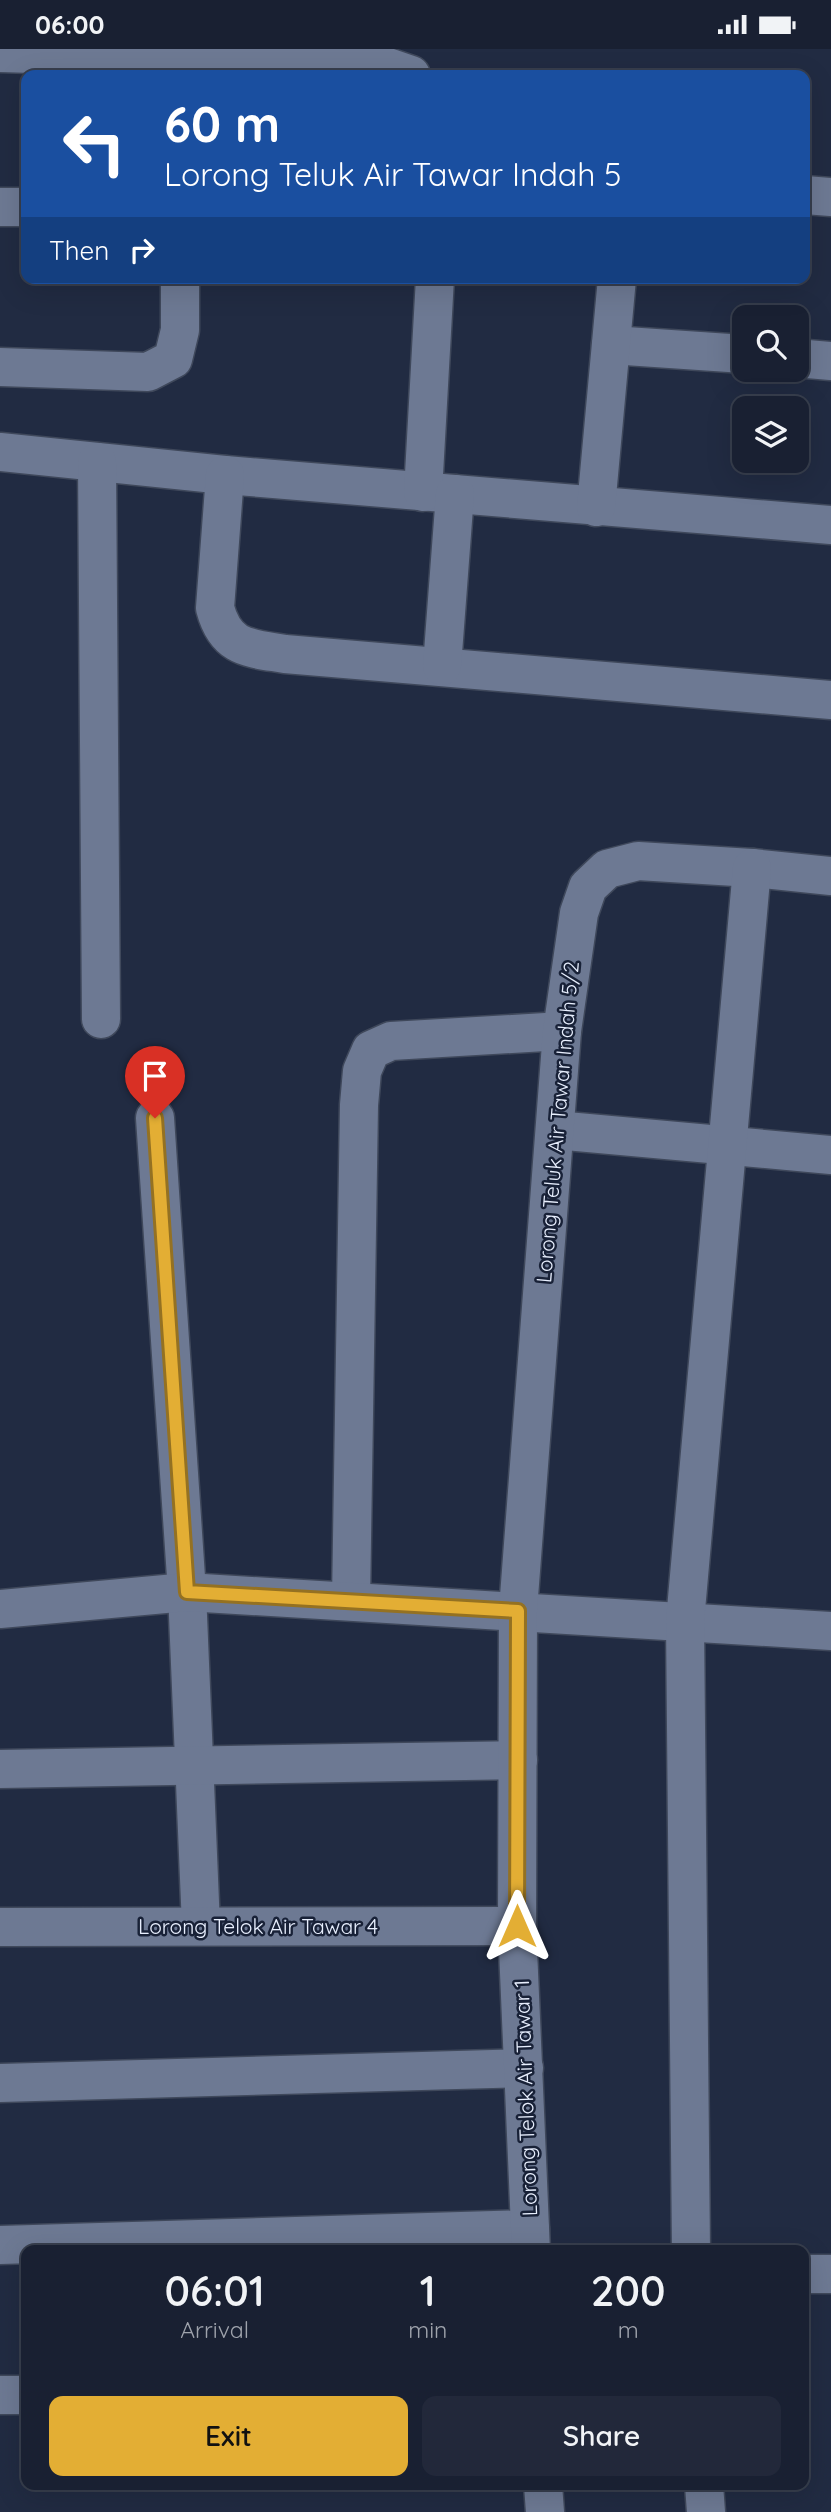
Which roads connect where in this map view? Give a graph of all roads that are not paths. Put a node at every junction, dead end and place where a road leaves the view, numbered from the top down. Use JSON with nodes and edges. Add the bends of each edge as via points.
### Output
{"nodes":[{"id":1,"x":76,"y":52,"type":"edge"},
{"id":2,"x":0,"y":53,"type":"edge"},
{"id":3,"x":396,"y":70,"type":"edge"},
{"id":4,"x":810,"y":195,"type":"edge"},
{"id":5,"x":831,"y":197,"type":"edge"},
{"id":6,"x":0,"y":207,"type":"edge"},
{"id":7,"x":21,"y":207,"type":"edge"},
{"id":8,"x":180,"y":284,"type":"edge"},
{"id":9,"x":435,"y":284,"type":"edge"},
{"id":10,"x":616,"y":284,"type":"edge"},
{"id":11,"x":611,"y":345,"type":"junction"},
{"id":12,"x":732,"y":353,"type":"edge"},
{"id":13,"x":809,"y":359,"type":"edge"},
{"id":14,"x":831,"y":361,"type":"edge"},
{"id":15,"x":0,"y":367,"type":"edge"},
{"id":16,"x":0,"y":452,"type":"edge"},
{"id":17,"x":97,"y":462,"type":"junction"},
{"id":18,"x":225,"y":475,"type":"junction"},
{"id":19,"x":439,"y":493,"type":"junction"},
{"id":20,"x":596,"y":507,"type":"junction"},
{"id":21,"x":831,"y":525,"type":"edge"},
{"id":22,"x":442,"y":666,"type":"junction"},
{"id":23,"x":831,"y":700,"type":"edge"},
{"id":24,"x":752,"y":867,"type":"junction"},
{"id":25,"x":831,"y":876,"type":"edge"},
{"id":26,"x":101,"y":1019,"type":"dead end"},
{"id":27,"x":562,"y":1031,"type":"junction"},
{"id":28,"x":155,"y":1118,"type":"dead end"},
{"id":29,"x":555,"y":1130,"type":"junction"},
{"id":30,"x":727,"y":1145,"type":"junction"},
{"id":31,"x":831,"y":1155,"type":"edge"},
{"id":32,"x":187,"y":1592,"type":"junction"},
{"id":33,"x":351,"y":1601,"type":"junction"},
{"id":34,"x":0,"y":1609,"type":"edge"},
{"id":35,"x":518,"y":1611,"type":"junction"},
{"id":36,"x":685,"y":1621,"type":"junction"},
{"id":37,"x":831,"y":1631,"type":"edge"},
{"id":38,"x":518,"y":1760,"type":"junction"},
{"id":39,"x":194,"y":1766,"type":"junction"},
{"id":40,"x":0,"y":1769,"type":"edge"},
{"id":41,"x":201,"y":1926,"type":"junction"},
{"id":42,"x":517,"y":1926,"type":"junction"},
{"id":43,"x":0,"y":1927,"type":"edge"},
{"id":44,"x":524,"y":2068,"type":"junction"},
{"id":45,"x":0,"y":2083,"type":"edge"},
{"id":46,"x":531,"y":2240,"type":"edge"},
{"id":47,"x":0,"y":2245,"type":"edge"},
{"id":48,"x":691,"y":2245,"type":"edge"},
{"id":49,"x":809,"y":2274,"type":"edge"},
{"id":50,"x":831,"y":2274,"type":"edge"},
{"id":51,"x":0,"y":2395,"type":"edge"},
{"id":52,"x":21,"y":2395,"type":"edge"},
{"id":53,"x":543,"y":2490,"type":"edge"},
{"id":54,"x":704,"y":2490,"type":"edge"},
{"id":55,"x":545,"y":2512,"type":"edge"},
{"id":56,"x":706,"y":2512,"type":"edge"}],
"edges":[{"from":1,"to":2,"type":"street"},
{"from":1,"to":3,"type":"street","via":[[382,65]]},
{"from":4,"to":5,"type":"street"},
{"from":6,"to":7,"type":"street"},
{"from":8,"to":15,"type":"street","via":[[180,330],[173,359],[148,372]]},
{"from":9,"to":19,"type":"street"},
{"from":10,"to":11,"type":"street"},
{"from":11,"to":12,"type":"street"},
{"from":11,"to":20,"type":"street"},
{"from":13,"to":14,"type":"street"},
{"from":16,"to":17,"type":"street"},
{"from":17,"to":18,"type":"street"},
{"from":17,"to":26,"type":"street"},
{"from":18,"to":19,"type":"street"},
{"from":18,"to":22,"type":"street","via":[[215,608],[220,626],[232,641],[285,654]]},
{"from":19,"to":20,"type":"street"},
{"from":19,"to":22,"type":"street"},
{"from":20,"to":21,"type":"street"},
{"from":22,"to":23,"type":"street"},
{"from":24,"to":25,"type":"street","name":"Lorong Teluk Air Tawar Indah 5/2"},
{"from":24,"to":27,"type":"street","name":"Lorong Teluk Air Tawar Indah 5/2","via":[[638,861],[607,869],[588,887],[579,913]]},
{"from":24,"to":30,"type":"street"},
{"from":27,"to":29,"type":"street","name":"Lorong Teluk Air Tawar Indah 5/2"},
{"from":27,"to":33,"type":"street","via":[[391,1041],[371,1049],[362,1071]]},
{"from":28,"to":32,"type":"street"},
{"from":29,"to":30,"type":"street"},
{"from":29,"to":35,"type":"street","name":"Lorong Teluk Air Tawar Indah 5/2"},
{"from":30,"to":31,"type":"street"},
{"from":30,"to":36,"type":"street"},
{"from":32,"to":33,"type":"street"},
{"from":32,"to":34,"type":"street"},
{"from":32,"to":39,"type":"street"},
{"from":33,"to":35,"type":"street"},
{"from":35,"to":36,"type":"street"},
{"from":35,"to":38,"type":"street","name":"Lorong Telok Air Tawar 1"},
{"from":36,"to":37,"type":"street"},
{"from":36,"to":48,"type":"street"},
{"from":38,"to":39,"type":"street"},
{"from":38,"to":42,"type":"street","name":"Lorong Telok Air Tawar 1"},
{"from":39,"to":40,"type":"street"},
{"from":39,"to":41,"type":"street"},
{"from":41,"to":42,"type":"street","name":"Lorong Telok Air Tawar 4"},
{"from":41,"to":43,"type":"street","name":"Lorong Telok Air Tawar 4"},
{"from":42,"to":44,"type":"street","name":"Lorong Telok Air Tawar 1"},
{"from":44,"to":45,"type":"street"},
{"from":44,"to":46,"type":"street","name":"Lorong Telok Air Tawar 1"},
{"from":46,"to":47,"type":"street"},
{"from":49,"to":50,"type":"street"},
{"from":51,"to":52,"type":"street"},
{"from":53,"to":55,"type":"street"},
{"from":54,"to":56,"type":"street"}]}
